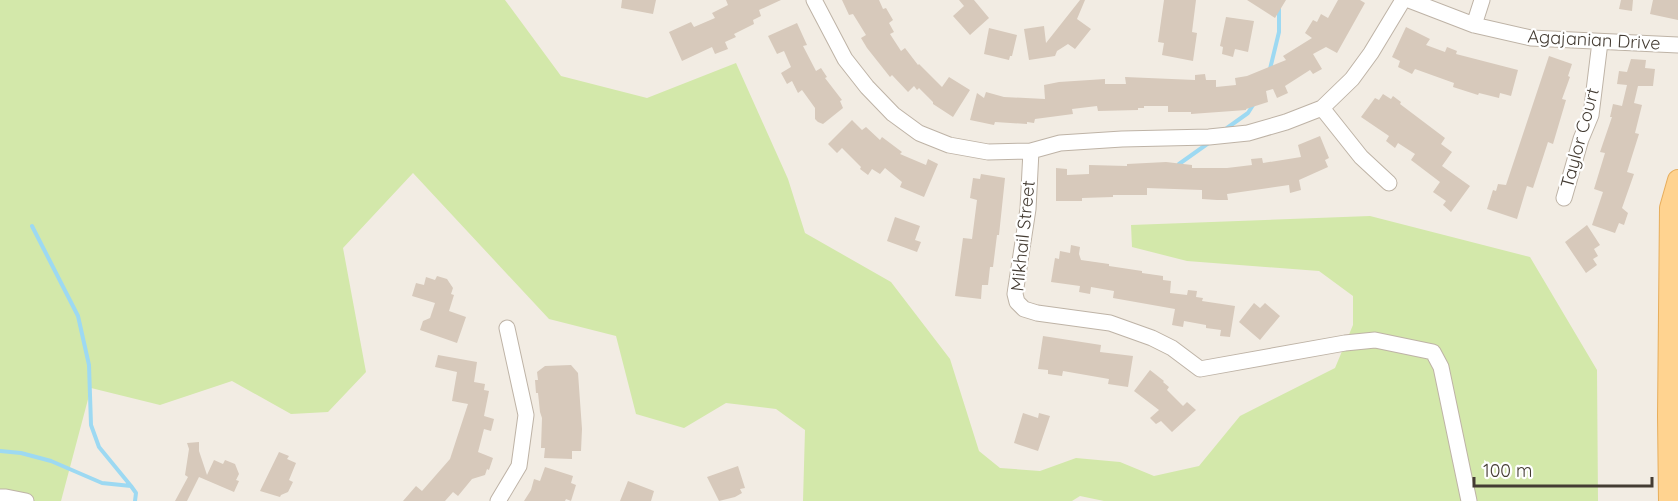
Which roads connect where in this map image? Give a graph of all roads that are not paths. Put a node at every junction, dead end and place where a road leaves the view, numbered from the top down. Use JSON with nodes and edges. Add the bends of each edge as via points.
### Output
{"nodes":[{"id":1,"x":814,"y":0,"type":"edge"},
{"id":2,"x":1403,"y":0,"type":"edge"},
{"id":3,"x":1408,"y":0,"type":"edge"},
{"id":4,"x":1482,"y":0,"type":"edge"},
{"id":5,"x":1474,"y":25,"type":"junction"},
{"id":6,"x":1600,"y":42,"type":"junction"},
{"id":7,"x":1678,"y":45,"type":"edge"},
{"id":8,"x":1322,"y":108,"type":"junction"},
{"id":9,"x":1031,"y":151,"type":"junction"},
{"id":10,"x":1678,"y":180,"type":"edge"},
{"id":11,"x":1389,"y":183,"type":"dead end"},
{"id":12,"x":1564,"y":198,"type":"dead end"},
{"id":13,"x":507,"y":328,"type":"dead end"},
{"id":14,"x":1673,"y":416,"type":"edge"},
{"id":15,"x":0,"y":498,"type":"edge"},
{"id":16,"x":26,"y":501,"type":"edge"},
{"id":17,"x":498,"y":501,"type":"edge"},
{"id":18,"x":1469,"y":501,"type":"edge"},
{"id":19,"x":1669,"y":501,"type":"edge"}],
"edges":[{"from":1,"to":9,"type":"street","via":[[844,59],[893,114],[919,134],[987,152]]},
{"from":2,"to":8,"type":"street","via":[[1352,80]]},
{"from":3,"to":5,"type":"street","name":"Agajanian Drive"},
{"from":4,"to":5,"type":"street"},
{"from":5,"to":6,"type":"street","name":"Agajanian Drive","via":[[1531,38]]},
{"from":6,"to":7,"type":"street","name":"Agajanian Drive"},
{"from":6,"to":12,"type":"street","name":"Taylor Court","via":[[1591,115]]},
{"from":8,"to":9,"type":"street","via":[[1248,133],[1060,143]]},
{"from":8,"to":11,"type":"street","via":[[1361,157]]},
{"from":9,"to":18,"type":"street","name":"Mikhail Street","via":[[1028,209],[1015,294],[1024,309],[1129,329],[1172,348],[1200,369],[1375,340],[1433,352],[1441,367]]},
{"from":10,"to":14,"type":"main road","via":[[1670,208]]},
{"from":13,"to":17,"type":"street","via":[[526,415],[519,466]]},
{"from":14,"to":19,"type":"main road"},
{"from":15,"to":16,"type":"street"}]}
